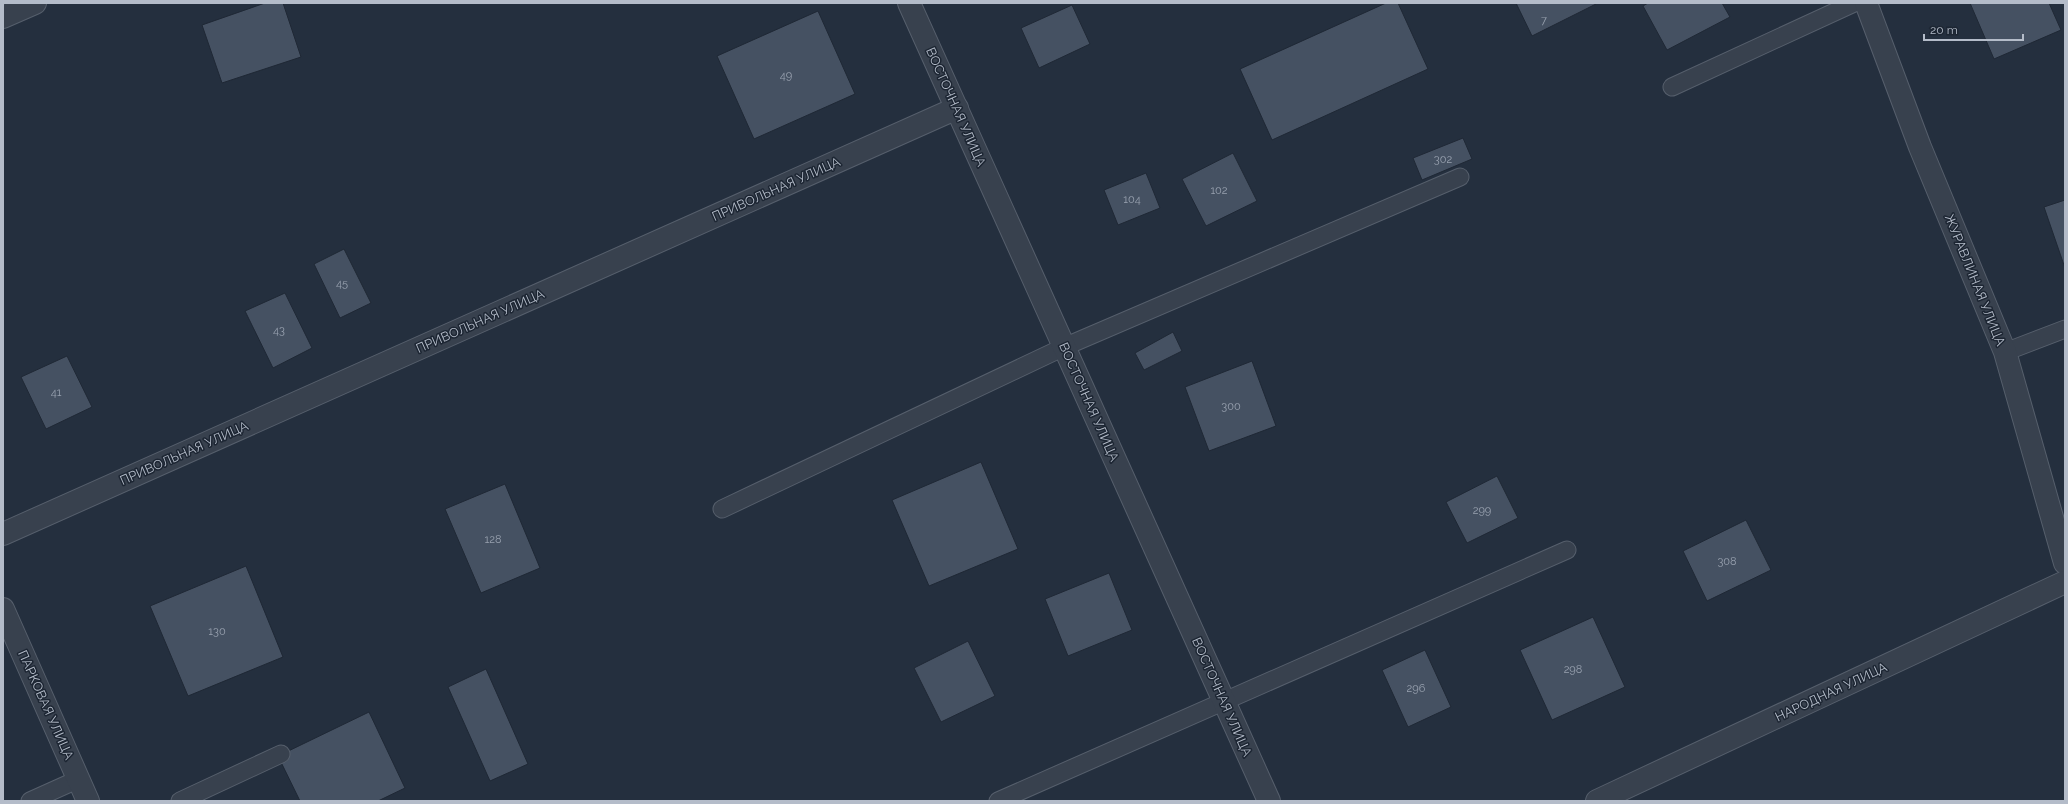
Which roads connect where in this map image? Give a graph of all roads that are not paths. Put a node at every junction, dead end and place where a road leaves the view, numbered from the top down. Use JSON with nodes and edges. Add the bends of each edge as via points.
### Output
{"nodes":[{"id":1,"x":35,"y":3,"type":"edge"},
{"id":2,"x":909,"y":3,"type":"edge"},
{"id":3,"x":1854,"y":3,"type":"edge"},
{"id":4,"x":1866,"y":3,"type":"edge"},
{"id":5,"x":3,"y":17,"type":"edge"},
{"id":6,"x":1672,"y":87,"type":"dead end"},
{"id":7,"x":957,"y":108,"type":"junction"},
{"id":8,"x":1460,"y":177,"type":"dead end"},
{"id":9,"x":2065,"y":329,"type":"edge"},
{"id":10,"x":1064,"y":347,"type":"junction"},
{"id":11,"x":2005,"y":352,"type":"junction"},
{"id":12,"x":722,"y":509,"type":"dead end"},
{"id":13,"x":3,"y":534,"type":"edge"},
{"id":14,"x":1567,"y":550,"type":"dead end"},
{"id":15,"x":2065,"y":563,"type":"edge"},
{"id":16,"x":2065,"y":582,"type":"edge"},
{"id":17,"x":3,"y":609,"type":"edge"},
{"id":18,"x":1224,"y":703,"type":"junction"},
{"id":19,"x":281,"y":754,"type":"dead end"},
{"id":20,"x":78,"y":779,"type":"junction"},
{"id":21,"x":30,"y":801,"type":"edge"},
{"id":22,"x":88,"y":801,"type":"edge"},
{"id":23,"x":180,"y":801,"type":"edge"},
{"id":24,"x":998,"y":801,"type":"edge"},
{"id":25,"x":1269,"y":801,"type":"edge"},
{"id":26,"x":1597,"y":801,"type":"edge"}],
"edges":[{"from":1,"to":5,"type":"street"},
{"from":2,"to":7,"type":"street","name":"ВОСТОЧНАЯ УЛИЦА"},
{"from":3,"to":6,"type":"lane"},
{"from":4,"to":11,"type":"street","name":"ЖУРАВЛИНАЯ УЛИЦА","via":[[1920,147]]},
{"from":7,"to":10,"type":"street","name":"ВОСТОЧНАЯ УЛИЦА"},
{"from":7,"to":13,"type":"street","name":"ПРИВОЛЬНАЯ УЛИЦА"},
{"from":8,"to":10,"type":"lane"},
{"from":9,"to":11,"type":"lane"},
{"from":10,"to":12,"type":"lane"},
{"from":10,"to":18,"type":"street","name":"ВОСТОЧНАЯ УЛИЦА"},
{"from":11,"to":15,"type":"street","name":"ЖУРАВЛИНАЯ УЛИЦА"},
{"from":14,"to":18,"type":"lane"},
{"from":16,"to":26,"type":"street","name":"НАРОДНАЯ УЛИЦА"},
{"from":17,"to":20,"type":"street","name":"ПАРКОВАЯ УЛИЦА"},
{"from":18,"to":24,"type":"lane"},
{"from":18,"to":25,"type":"street","name":"ВОСТОЧНАЯ УЛИЦА"},
{"from":19,"to":23,"type":"lane"},
{"from":20,"to":21,"type":"lane"},
{"from":20,"to":22,"type":"street","name":"ПАРКОВАЯ УЛИЦА"}]}
